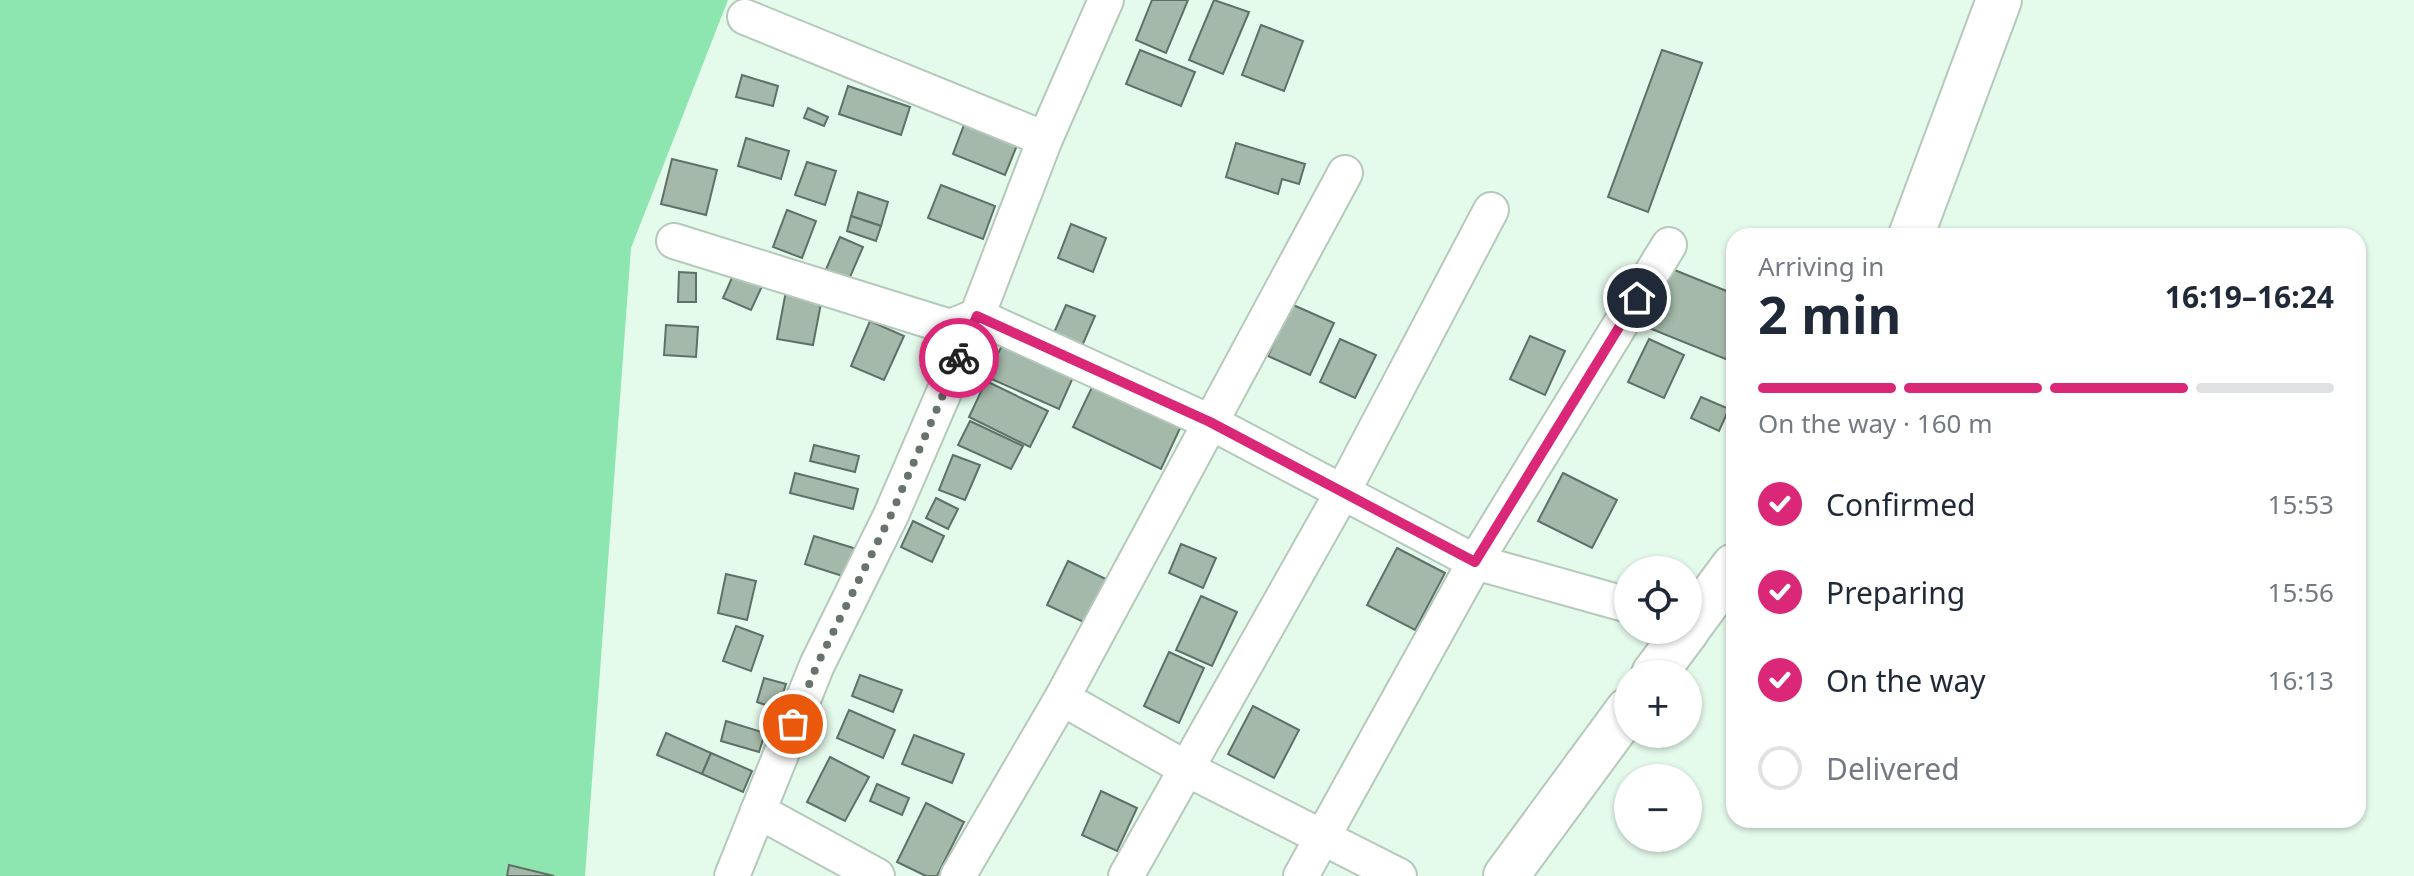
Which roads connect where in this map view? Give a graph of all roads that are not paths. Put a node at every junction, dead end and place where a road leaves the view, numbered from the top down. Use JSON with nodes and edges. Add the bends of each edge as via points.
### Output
{"nodes":[{"id":1,"x":1106,"y":0,"type":"edge"},
{"id":2,"x":1999,"y":0,"type":"edge"},
{"id":3,"x":745,"y":17,"type":"dead end"},
{"id":4,"x":1045,"y":139,"type":"junction"},
{"id":5,"x":1345,"y":173,"type":"dead end"},
{"id":6,"x":1491,"y":210,"type":"dead end"},
{"id":7,"x":1914,"y":228,"type":"edge"},
{"id":8,"x":674,"y":241,"type":"dead end"},
{"id":9,"x":1669,"y":245,"type":"dead end"},
{"id":10,"x":977,"y":316,"type":"junction"},
{"id":11,"x":1210,"y":422,"type":"junction"},
{"id":12,"x":1342,"y":493,"type":"junction"},
{"id":13,"x":1475,"y":562,"type":"junction"},
{"id":14,"x":1726,"y":577,"type":"edge"},
{"id":15,"x":1614,"y":601,"type":"edge"},
{"id":16,"x":1702,"y":609,"type":"edge"},
{"id":17,"x":1062,"y":698,"type":"junction"},
{"id":18,"x":1614,"y":729,"type":"edge"},
{"id":19,"x":1187,"y":769,"type":"junction"},
{"id":20,"x":758,"y":811,"type":"junction"},
{"id":21,"x":1323,"y":838,"type":"junction"},
{"id":22,"x":732,"y":876,"type":"edge"},
{"id":23,"x":877,"y":876,"type":"edge"},
{"id":24,"x":958,"y":876,"type":"edge"},
{"id":25,"x":1126,"y":876,"type":"edge"},
{"id":26,"x":1301,"y":876,"type":"edge"},
{"id":27,"x":1399,"y":876,"type":"edge"},
{"id":28,"x":1506,"y":876,"type":"edge"}],
"edges":[{"from":1,"to":4,"type":"street"},
{"from":2,"to":7,"type":"main road"},
{"from":3,"to":4,"type":"street"},
{"from":4,"to":10,"type":"street"},
{"from":5,"to":11,"type":"street"},
{"from":6,"to":12,"type":"street"},
{"from":8,"to":10,"type":"street","via":[[950,327]]},
{"from":9,"to":13,"type":"street"},
{"from":10,"to":11,"type":"street"},
{"from":10,"to":20,"type":"street","via":[[891,515],[817,665]]},
{"from":11,"to":12,"type":"street"},
{"from":11,"to":17,"type":"street"},
{"from":12,"to":13,"type":"street"},
{"from":12,"to":19,"type":"street"},
{"from":13,"to":15,"type":"street"},
{"from":13,"to":21,"type":"street"},
{"from":14,"to":16,"type":"main road"},
{"from":17,"to":19,"type":"street"},
{"from":17,"to":24,"type":"street"},
{"from":18,"to":28,"type":"main road"},
{"from":19,"to":21,"type":"street"},
{"from":19,"to":25,"type":"street"},
{"from":20,"to":22,"type":"street"},
{"from":20,"to":23,"type":"street"},
{"from":21,"to":26,"type":"street"},
{"from":21,"to":27,"type":"street"}]}
